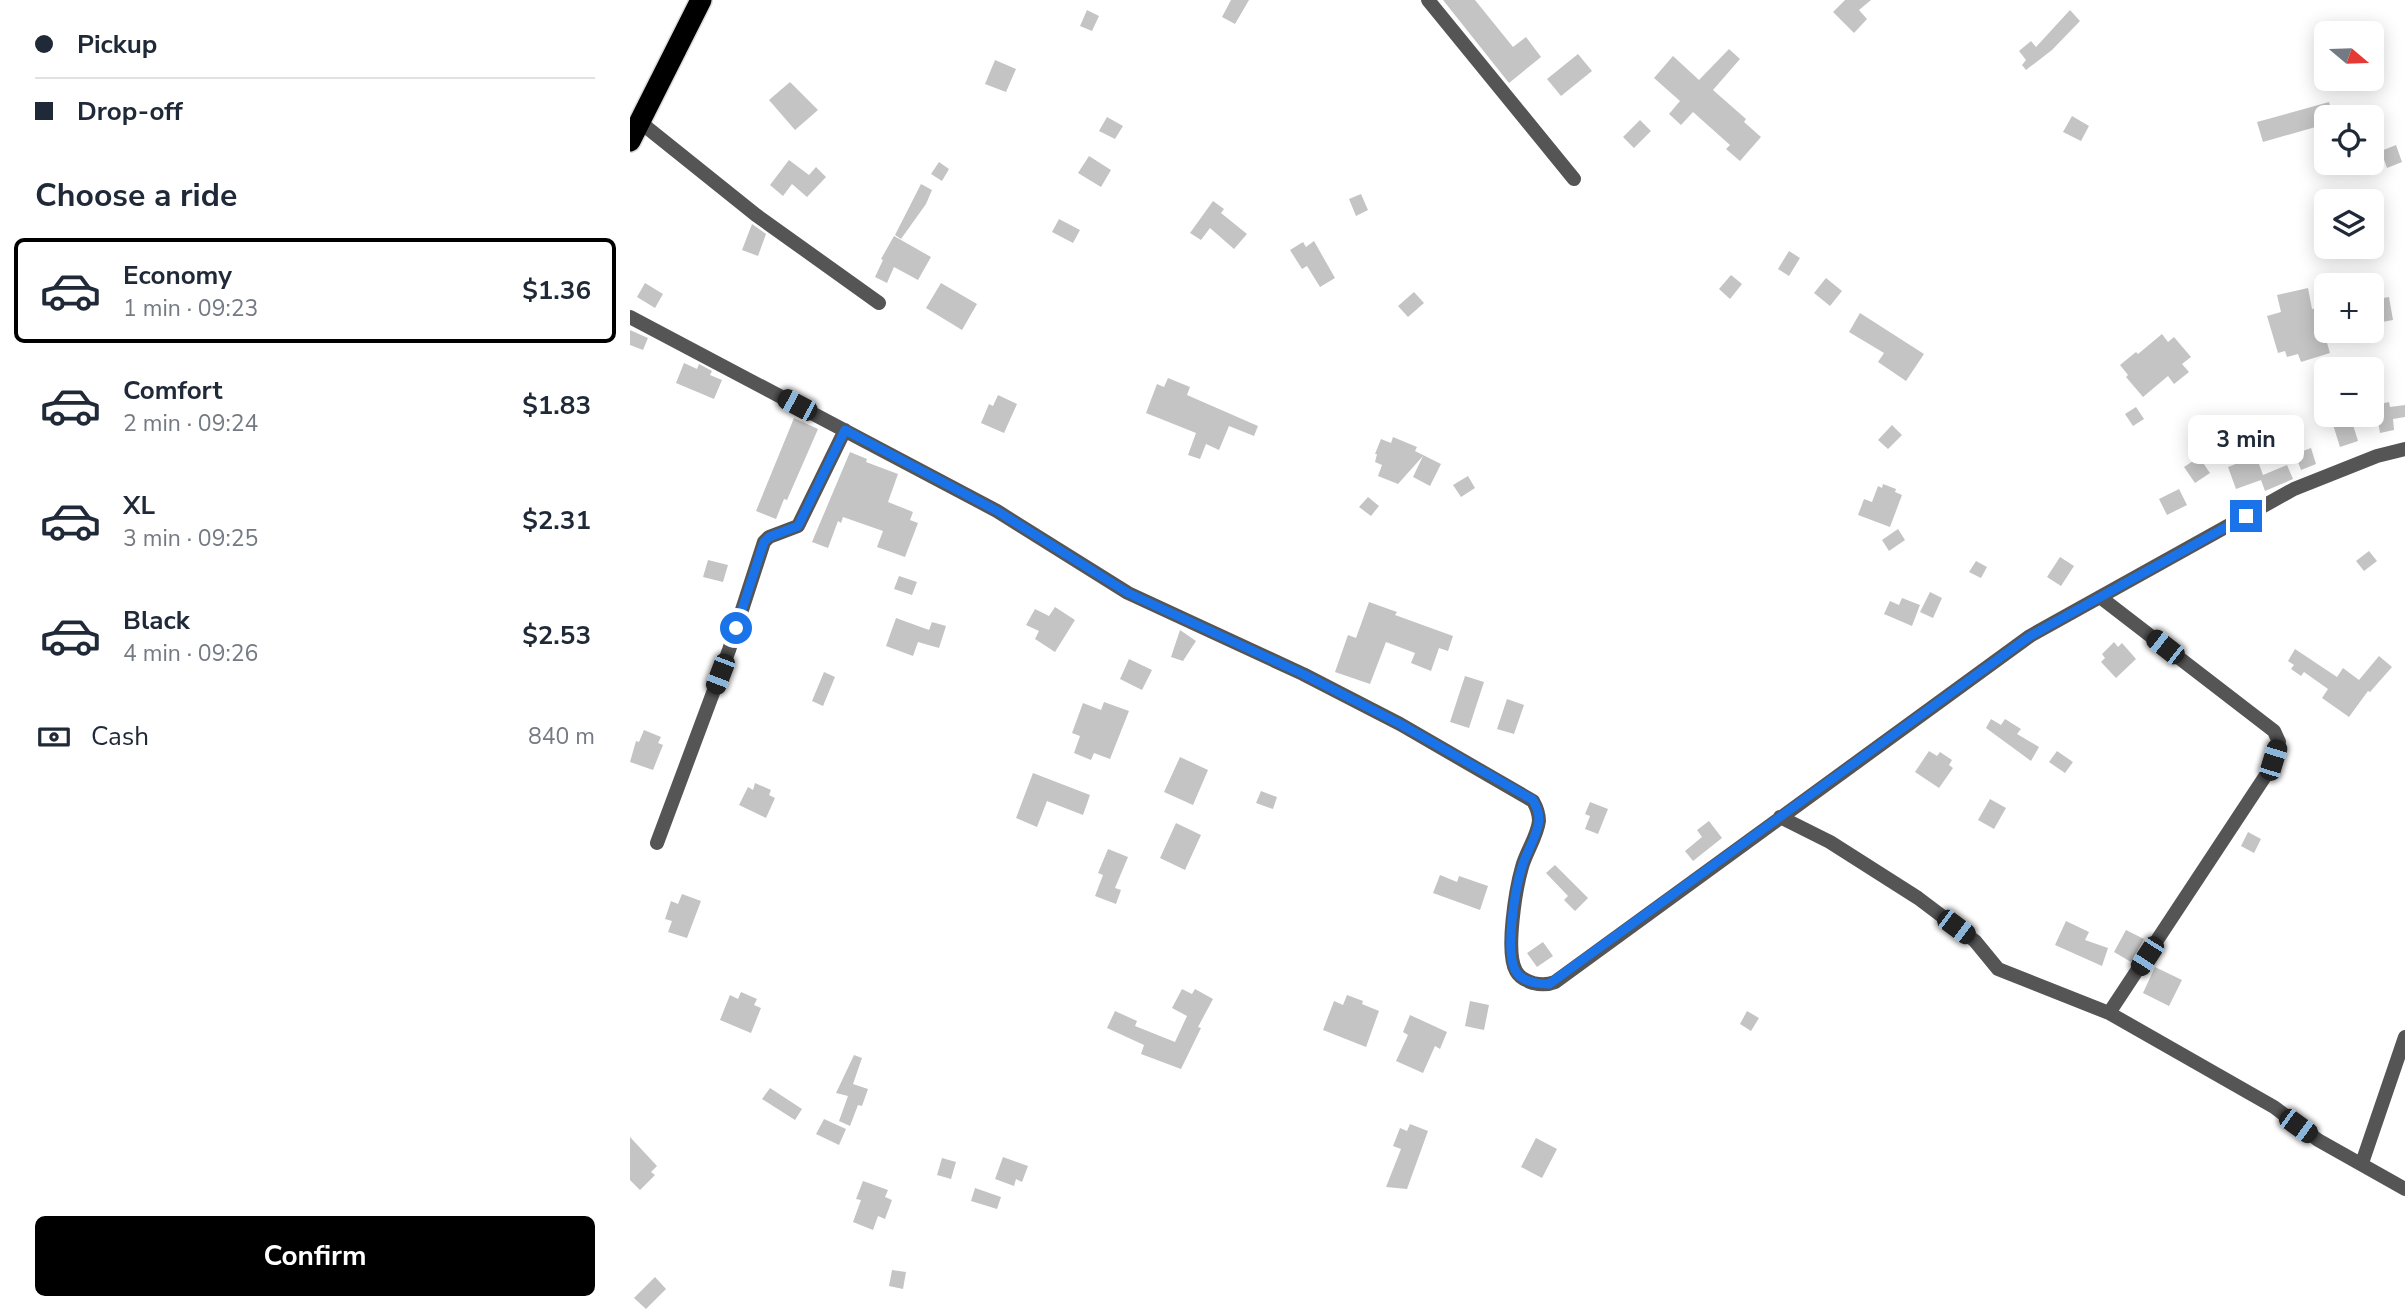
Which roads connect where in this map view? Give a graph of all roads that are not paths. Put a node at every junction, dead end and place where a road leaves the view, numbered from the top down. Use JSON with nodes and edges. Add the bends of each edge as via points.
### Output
{"nodes":[{"id":1,"x":701,"y":0,"type":"edge"},
{"id":2,"x":1428,"y":0,"type":"edge"},
{"id":3,"x":640,"y":122,"type":"junction"},
{"id":4,"x":630,"y":141,"type":"edge"},
{"id":5,"x":1574,"y":179,"type":"dead end"},
{"id":6,"x":879,"y":303,"type":"dead end"},
{"id":7,"x":630,"y":317,"type":"edge"},
{"id":8,"x":845,"y":430,"type":"junction"},
{"id":9,"x":2405,"y":449,"type":"edge"},
{"id":10,"x":2101,"y":597,"type":"junction"},
{"id":11,"x":1780,"y":817,"type":"junction"},
{"id":12,"x":657,"y":843,"type":"dead end"},
{"id":13,"x":2109,"y":1013,"type":"junction"},
{"id":14,"x":2405,"y":1037,"type":"edge"},
{"id":15,"x":2362,"y":1163,"type":"junction"},
{"id":16,"x":2405,"y":1189,"type":"edge"}],
"edges":[{"from":1,"to":3,"type":"highway"},
{"from":2,"to":5,"type":"street"},
{"from":3,"to":4,"type":"highway"},
{"from":3,"to":6,"type":"street","via":[[756,215]]},
{"from":7,"to":8,"type":"street"},
{"from":8,"to":11,"type":"street","via":[[997,511],[1128,593],[1303,674],[1533,800],[1539,823],[1522,866],[1511,923],[1515,970],[1532,982],[1555,982]]},
{"from":8,"to":12,"type":"street","via":[[798,526],[764,542]]},
{"from":9,"to":10,"type":"street","via":[[2294,489]]},
{"from":10,"to":11,"type":"street","via":[[2030,636]]},
{"from":10,"to":13,"type":"street","via":[[2274,731],[2279,742],[2266,775]]},
{"from":11,"to":13,"type":"street","via":[[1830,842],[1919,898],[1975,941],[1998,969]]},
{"from":13,"to":15,"type":"street"},
{"from":14,"to":15,"type":"street"},
{"from":15,"to":16,"type":"street"}]}
